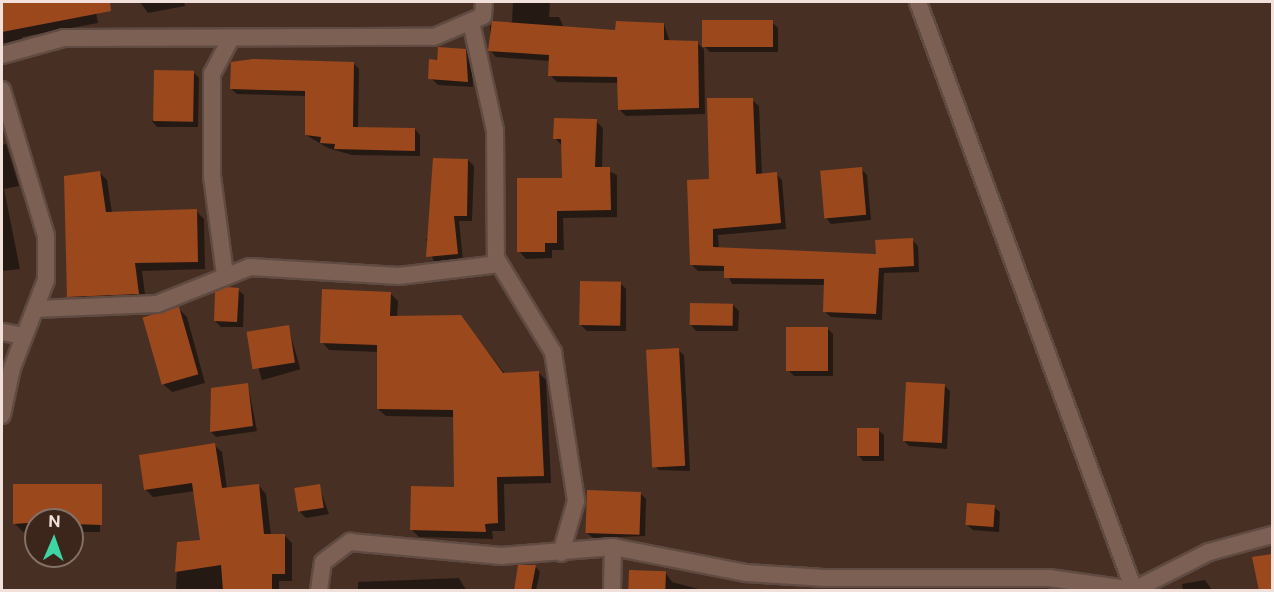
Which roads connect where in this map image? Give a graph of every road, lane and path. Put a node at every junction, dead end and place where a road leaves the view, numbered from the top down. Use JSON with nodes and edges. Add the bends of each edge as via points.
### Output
{"nodes":[{"id":1,"x":484,"y":2,"type":"edge"},
{"id":2,"x":918,"y":2,"type":"edge"},
{"id":3,"x":471,"y":22,"type":"junction"},
{"id":4,"x":231,"y":39,"type":"junction"},
{"id":5,"x":2,"y":55,"type":"edge"},
{"id":6,"x":2,"y":90,"type":"edge"},
{"id":7,"x":499,"y":264,"type":"junction"},
{"id":8,"x":225,"y":275,"type":"junction"},
{"id":9,"x":35,"y":309,"type":"junction"},
{"id":10,"x":2,"y":332,"type":"edge"},
{"id":11,"x":24,"y":336,"type":"junction"},
{"id":12,"x":2,"y":415,"type":"edge"},
{"id":13,"x":1272,"y":535,"type":"edge"},
{"id":14,"x":613,"y":547,"type":"junction"},
{"id":15,"x":561,"y":553,"type":"junction"},
{"id":16,"x":824,"y":584,"type":"edge"},
{"id":17,"x":1134,"y":590,"type":"edge"},
{"id":18,"x":319,"y":591,"type":"edge"},
{"id":19,"x":612,"y":591,"type":"edge"}],
"edges":[{"from":1,"to":3,"type":"street","via":[[483,16]]},
{"from":2,"to":17,"type":"street"},
{"from":3,"to":4,"type":"street","via":[[434,37]]},
{"from":3,"to":7,"type":"street","via":[[495,130]]},
{"from":4,"to":5,"type":"street","via":[[64,38]]},
{"from":4,"to":8,"type":"street","via":[[212,74],[212,176]]},
{"from":6,"to":9,"type":"street","via":[[46,236],[46,280]]},
{"from":7,"to":8,"type":"street","via":[[399,276],[250,267]]},
{"from":7,"to":15,"type":"street","via":[[553,352],[576,501]]},
{"from":8,"to":9,"type":"street","via":[[157,304]]},
{"from":9,"to":11,"type":"street"},
{"from":10,"to":11,"type":"street"},
{"from":11,"to":12,"type":"street"},
{"from":13,"to":17,"type":"street","via":[[1209,552]]},
{"from":14,"to":15,"type":"street"},
{"from":14,"to":16,"type":"street"},
{"from":14,"to":19,"type":"street"},
{"from":15,"to":18,"type":"street","via":[[501,556],[350,542],[323,562]]},
{"from":16,"to":17,"type":"street","via":[[1049,578]]}]}
